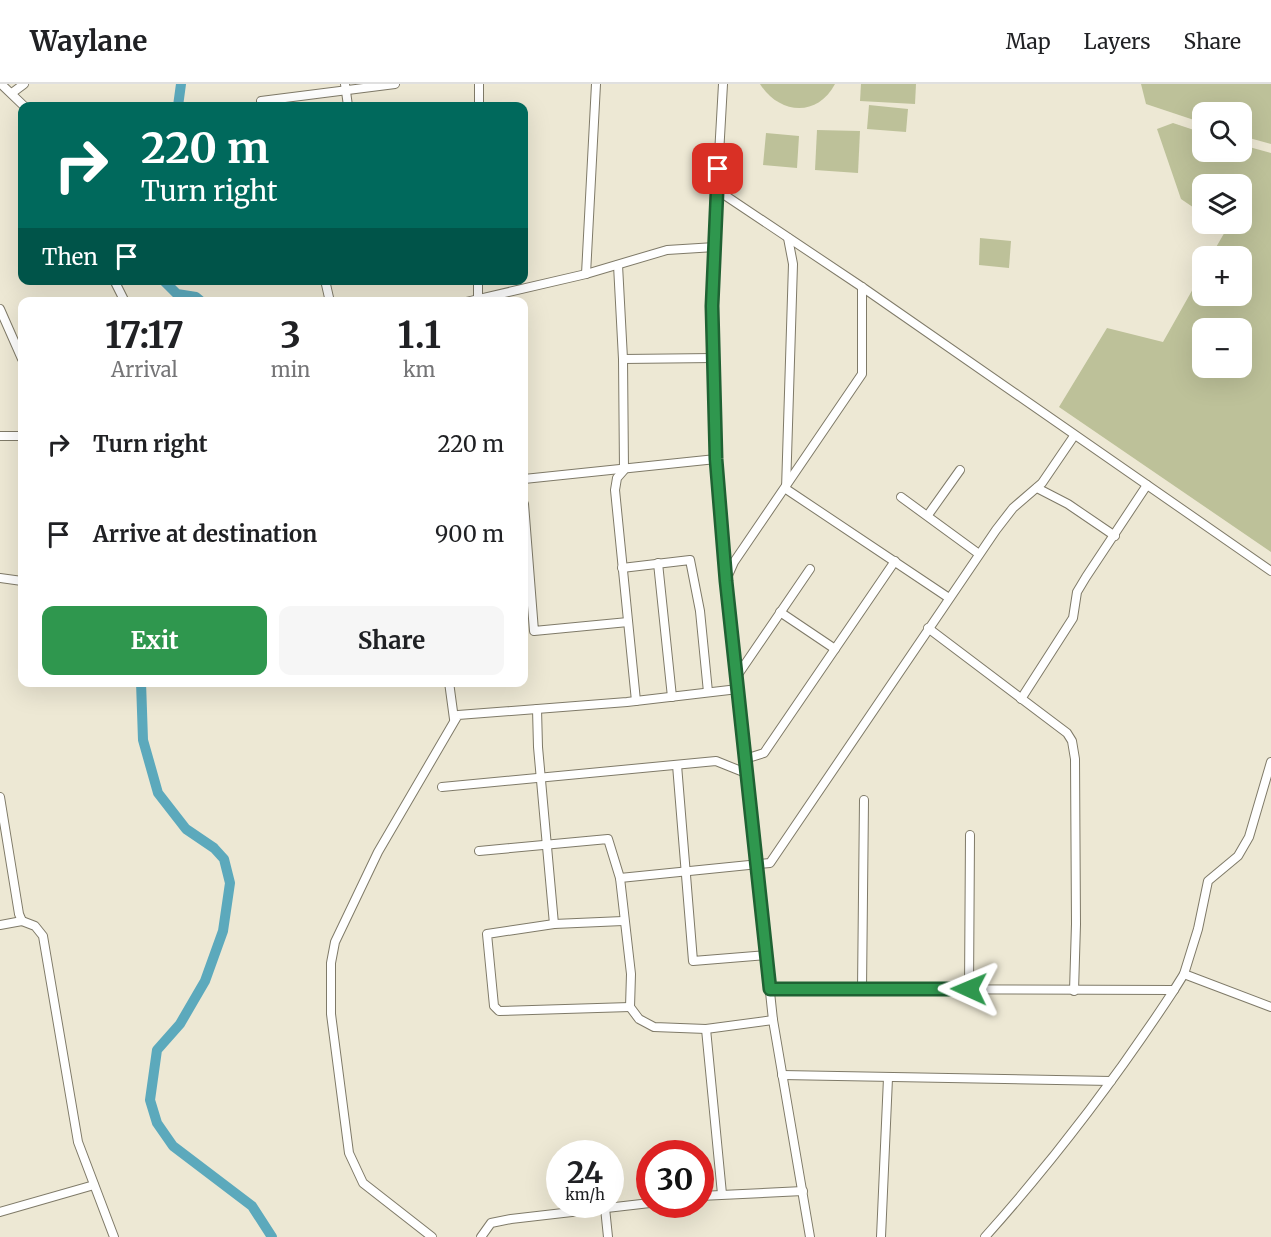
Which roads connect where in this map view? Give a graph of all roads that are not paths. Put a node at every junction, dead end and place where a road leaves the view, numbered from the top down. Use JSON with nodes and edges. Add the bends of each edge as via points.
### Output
{"nodes":[{"id":1,"x":1,"y":84,"type":"edge"},
{"id":2,"x":24,"y":84,"type":"edge"},
{"id":3,"x":395,"y":84,"type":"edge"},
{"id":4,"x":479,"y":84,"type":"edge"},
{"id":5,"x":596,"y":84,"type":"edge"},
{"id":6,"x":723,"y":84,"type":"edge"},
{"id":7,"x":346,"y":87,"type":"edge"},
{"id":8,"x":12,"y":93,"type":"junction"},
{"id":9,"x":261,"y":101,"type":"dead end"},
{"id":10,"x":20,"y":102,"type":"edge"},
{"id":11,"x":348,"y":102,"type":"edge"},
{"id":12,"x":479,"y":102,"type":"edge"},
{"id":13,"x":717,"y":190,"type":"junction"},
{"id":14,"x":788,"y":238,"type":"junction"},
{"id":15,"x":715,"y":247,"type":"junction"},
{"id":16,"x":618,"y":265,"type":"junction"},
{"id":17,"x":586,"y":274,"type":"junction"},
{"id":18,"x":862,"y":286,"type":"junction"},
{"id":19,"x":482,"y":297,"type":"edge"},
{"id":20,"x":0,"y":309,"type":"edge"},
{"id":21,"x":18,"y":350,"type":"edge"},
{"id":22,"x":714,"y":358,"type":"junction"},
{"id":23,"x":623,"y":359,"type":"junction"},
{"id":24,"x":0,"y":436,"type":"edge"},
{"id":25,"x":18,"y":436,"type":"edge"},
{"id":26,"x":1074,"y":436,"type":"junction"},
{"id":27,"x":716,"y":459,"type":"junction"},
{"id":28,"x":624,"y":470,"type":"junction"},
{"id":29,"x":960,"y":470,"type":"dead end"},
{"id":30,"x":528,"y":479,"type":"edge"},
{"id":31,"x":1147,"y":485,"type":"junction"},
{"id":32,"x":1037,"y":488,"type":"junction"},
{"id":33,"x":786,"y":489,"type":"junction"},
{"id":34,"x":901,"y":497,"type":"dead end"},
{"id":35,"x":928,"y":515,"type":"junction"},
{"id":36,"x":1114,"y":536,"type":"junction"},
{"id":37,"x":528,"y":555,"type":"edge"},
{"id":38,"x":979,"y":555,"type":"junction"},
{"id":39,"x":895,"y":561,"type":"junction"},
{"id":40,"x":658,"y":562,"type":"junction"},
{"id":41,"x":622,"y":568,"type":"junction"},
{"id":42,"x":810,"y":569,"type":"dead end"},
{"id":43,"x":1271,"y":571,"type":"edge"},
{"id":44,"x":0,"y":578,"type":"edge"},
{"id":45,"x":18,"y":580,"type":"edge"},
{"id":46,"x":726,"y":581,"type":"junction"},
{"id":47,"x":949,"y":598,"type":"junction"},
{"id":48,"x":780,"y":612,"type":"junction"},
{"id":49,"x":628,"y":622,"type":"junction"},
{"id":50,"x":928,"y":628,"type":"junction"},
{"id":51,"x":835,"y":649,"type":"junction"},
{"id":52,"x":737,"y":676,"type":"junction"},
{"id":53,"x":450,"y":687,"type":"edge"},
{"id":54,"x":738,"y":688,"type":"junction"},
{"id":55,"x":708,"y":692,"type":"junction"},
{"id":56,"x":673,"y":697,"type":"junction"},
{"id":57,"x":1021,"y":699,"type":"junction"},
{"id":58,"x":636,"y":701,"type":"junction"},
{"id":59,"x":537,"y":709,"type":"junction"},
{"id":60,"x":454,"y":719,"type":"junction"},
{"id":61,"x":745,"y":759,"type":"junction"},
{"id":62,"x":1271,"y":762,"type":"edge"},
{"id":63,"x":677,"y":765,"type":"junction"},
{"id":64,"x":746,"y":773,"type":"junction"},
{"id":65,"x":542,"y":777,"type":"junction"},
{"id":66,"x":442,"y":787,"type":"dead end"},
{"id":67,"x":0,"y":796,"type":"edge"},
{"id":68,"x":864,"y":800,"type":"dead end"},
{"id":69,"x":970,"y":835,"type":"dead end"},
{"id":70,"x":546,"y":843,"type":"junction"},
{"id":71,"x":479,"y":851,"type":"dead end"},
{"id":72,"x":756,"y":865,"type":"junction"},
{"id":73,"x":686,"y":872,"type":"junction"},
{"id":74,"x":620,"y":878,"type":"junction"},
{"id":75,"x":22,"y":921,"type":"junction"},
{"id":76,"x":623,"y":921,"type":"junction"},
{"id":77,"x":554,"y":924,"type":"junction"},
{"id":78,"x":0,"y":925,"type":"edge"},
{"id":79,"x":766,"y":955,"type":"junction"},
{"id":80,"x":1184,"y":974,"type":"junction"},
{"id":81,"x":770,"y":989,"type":"junction"},
{"id":82,"x":862,"y":989,"type":"junction"},
{"id":83,"x":969,"y":989,"type":"junction"},
{"id":84,"x":1174,"y":990,"type":"junction"},
{"id":85,"x":1074,"y":991,"type":"junction"},
{"id":86,"x":630,"y":1007,"type":"junction"},
{"id":87,"x":1271,"y":1007,"type":"edge"},
{"id":88,"x":773,"y":1020,"type":"junction"},
{"id":89,"x":706,"y":1029,"type":"junction"},
{"id":90,"x":782,"y":1075,"type":"junction"},
{"id":91,"x":888,"y":1078,"type":"junction"},
{"id":92,"x":1111,"y":1081,"type":"junction"},
{"id":93,"x":94,"y":1185,"type":"junction"},
{"id":94,"x":803,"y":1191,"type":"junction"},
{"id":95,"x":722,"y":1194,"type":"junction"},
{"id":96,"x":714,"y":1195,"type":"edge"},
{"id":97,"x":0,"y":1212,"type":"edge"},
{"id":98,"x":546,"y":1216,"type":"edge"},
{"id":99,"x":606,"y":1218,"type":"edge"},
{"id":100,"x":114,"y":1237,"type":"edge"},
{"id":101,"x":432,"y":1237,"type":"edge"},
{"id":102,"x":481,"y":1237,"type":"edge"},
{"id":103,"x":608,"y":1237,"type":"edge"},
{"id":104,"x":810,"y":1237,"type":"edge"},
{"id":105,"x":881,"y":1237,"type":"edge"},
{"id":106,"x":985,"y":1237,"type":"edge"}],
"edges":[{"from":1,"to":8,"type":"street"},
{"from":2,"to":8,"type":"street"},
{"from":3,"to":7,"type":"street"},
{"from":4,"to":12,"type":"street"},
{"from":5,"to":17,"type":"street"},
{"from":6,"to":13,"type":"street"},
{"from":7,"to":9,"type":"street"},
{"from":7,"to":11,"type":"street"},
{"from":8,"to":10,"type":"street"},
{"from":13,"to":14,"type":"street"},
{"from":13,"to":15,"type":"street"},
{"from":14,"to":18,"type":"street"},
{"from":14,"to":33,"type":"street","via":[[793,264]]},
{"from":15,"to":16,"type":"street","via":[[667,250]]},
{"from":15,"to":22,"type":"street"},
{"from":16,"to":17,"type":"street"},
{"from":16,"to":23,"type":"street"},
{"from":17,"to":19,"type":"street"},
{"from":18,"to":26,"type":"street"},
{"from":18,"to":33,"type":"street","via":[[862,374]]},
{"from":20,"to":21,"type":"street"},
{"from":22,"to":23,"type":"street"},
{"from":22,"to":27,"type":"street"},
{"from":23,"to":28,"type":"street"},
{"from":24,"to":25,"type":"street"},
{"from":26,"to":31,"type":"street"},
{"from":26,"to":32,"type":"street"},
{"from":27,"to":28,"type":"street"},
{"from":27,"to":46,"type":"street"},
{"from":28,"to":30,"type":"street"},
{"from":28,"to":41,"type":"street","via":[[615,483]]},
{"from":29,"to":35,"type":"street"},
{"from":31,"to":36,"type":"street"},
{"from":31,"to":43,"type":"street"},
{"from":32,"to":36,"type":"street"},
{"from":32,"to":38,"type":"street","via":[[1013,508]]},
{"from":33,"to":39,"type":"street"},
{"from":33,"to":46,"type":"street","via":[[734,562]]},
{"from":34,"to":35,"type":"street"},
{"from":35,"to":38,"type":"street"},
{"from":36,"to":57,"type":"street","via":[[1077,592],[1068,626]]},
{"from":37,"to":49,"type":"street","via":[[534,632]]},
{"from":38,"to":47,"type":"street"},
{"from":39,"to":47,"type":"street"},
{"from":39,"to":51,"type":"street"},
{"from":40,"to":41,"type":"street"},
{"from":40,"to":55,"type":"street","via":[[690,560],[693,567]]},
{"from":40,"to":56,"type":"street"},
{"from":41,"to":49,"type":"street"},
{"from":42,"to":48,"type":"street"},
{"from":44,"to":45,"type":"street"},
{"from":46,"to":52,"type":"street"},
{"from":47,"to":50,"type":"street"},
{"from":48,"to":51,"type":"street"},
{"from":48,"to":52,"type":"street"},
{"from":49,"to":58,"type":"street"},
{"from":50,"to":57,"type":"street"},
{"from":50,"to":72,"type":"street","via":[[772,860]]},
{"from":51,"to":61,"type":"street","via":[[764,753]]},
{"from":52,"to":54,"type":"street"},
{"from":53,"to":60,"type":"street"},
{"from":54,"to":55,"type":"street"},
{"from":54,"to":61,"type":"street"},
{"from":55,"to":56,"type":"street"},
{"from":56,"to":58,"type":"street"},
{"from":57,"to":85,"type":"street","via":[[1072,741]]},
{"from":58,"to":59,"type":"street"},
{"from":59,"to":60,"type":"street","via":[[461,714]]},
{"from":59,"to":65,"type":"street"},
{"from":60,"to":101,"type":"street","via":[[378,852],[346,917],[335,942],[330,992],[349,1153],[355,1170],[373,1192]]},
{"from":61,"to":64,"type":"street"},
{"from":62,"to":80,"type":"street","via":[[1249,837],[1238,856],[1208,881]]},
{"from":63,"to":64,"type":"street","via":[[723,762]]},
{"from":63,"to":65,"type":"street"},
{"from":63,"to":73,"type":"street"},
{"from":64,"to":72,"type":"street"},
{"from":65,"to":66,"type":"street"},
{"from":65,"to":70,"type":"street"},
{"from":67,"to":75,"type":"street"},
{"from":68,"to":82,"type":"street"},
{"from":69,"to":83,"type":"street"},
{"from":70,"to":71,"type":"street"},
{"from":70,"to":74,"type":"street","via":[[608,838]]},
{"from":70,"to":77,"type":"street"},
{"from":72,"to":73,"type":"street"},
{"from":72,"to":79,"type":"street"},
{"from":73,"to":74,"type":"street"},
{"from":73,"to":79,"type":"street","via":[[693,961]]},
{"from":74,"to":76,"type":"street"},
{"from":75,"to":78,"type":"street"},
{"from":75,"to":93,"type":"street","via":[[38,928],[43,936],[71,1114]]},
{"from":76,"to":77,"type":"street"},
{"from":76,"to":86,"type":"street","via":[[631,974]]},
{"from":77,"to":86,"type":"street","via":[[487,934],[494,1006],[499,1011]]},
{"from":79,"to":81,"type":"street"},
{"from":80,"to":84,"type":"street"},
{"from":80,"to":87,"type":"street"},
{"from":81,"to":82,"type":"street"},
{"from":81,"to":88,"type":"street"},
{"from":82,"to":83,"type":"street"},
{"from":83,"to":85,"type":"street"},
{"from":84,"to":85,"type":"street"},
{"from":84,"to":92,"type":"street"},
{"from":86,"to":89,"type":"street","via":[[639,1019],[654,1027]]},
{"from":88,"to":89,"type":"street"},
{"from":88,"to":90,"type":"street"},
{"from":89,"to":95,"type":"street"},
{"from":90,"to":91,"type":"street"},
{"from":90,"to":94,"type":"street"},
{"from":91,"to":92,"type":"street"},
{"from":91,"to":105,"type":"street"},
{"from":92,"to":106,"type":"street"},
{"from":93,"to":97,"type":"street"},
{"from":93,"to":100,"type":"street"},
{"from":94,"to":95,"type":"street"},
{"from":94,"to":104,"type":"street"},
{"from":95,"to":96,"type":"street"},
{"from":98,"to":102,"type":"street","via":[[491,1223]]},
{"from":99,"to":103,"type":"street"}]}
